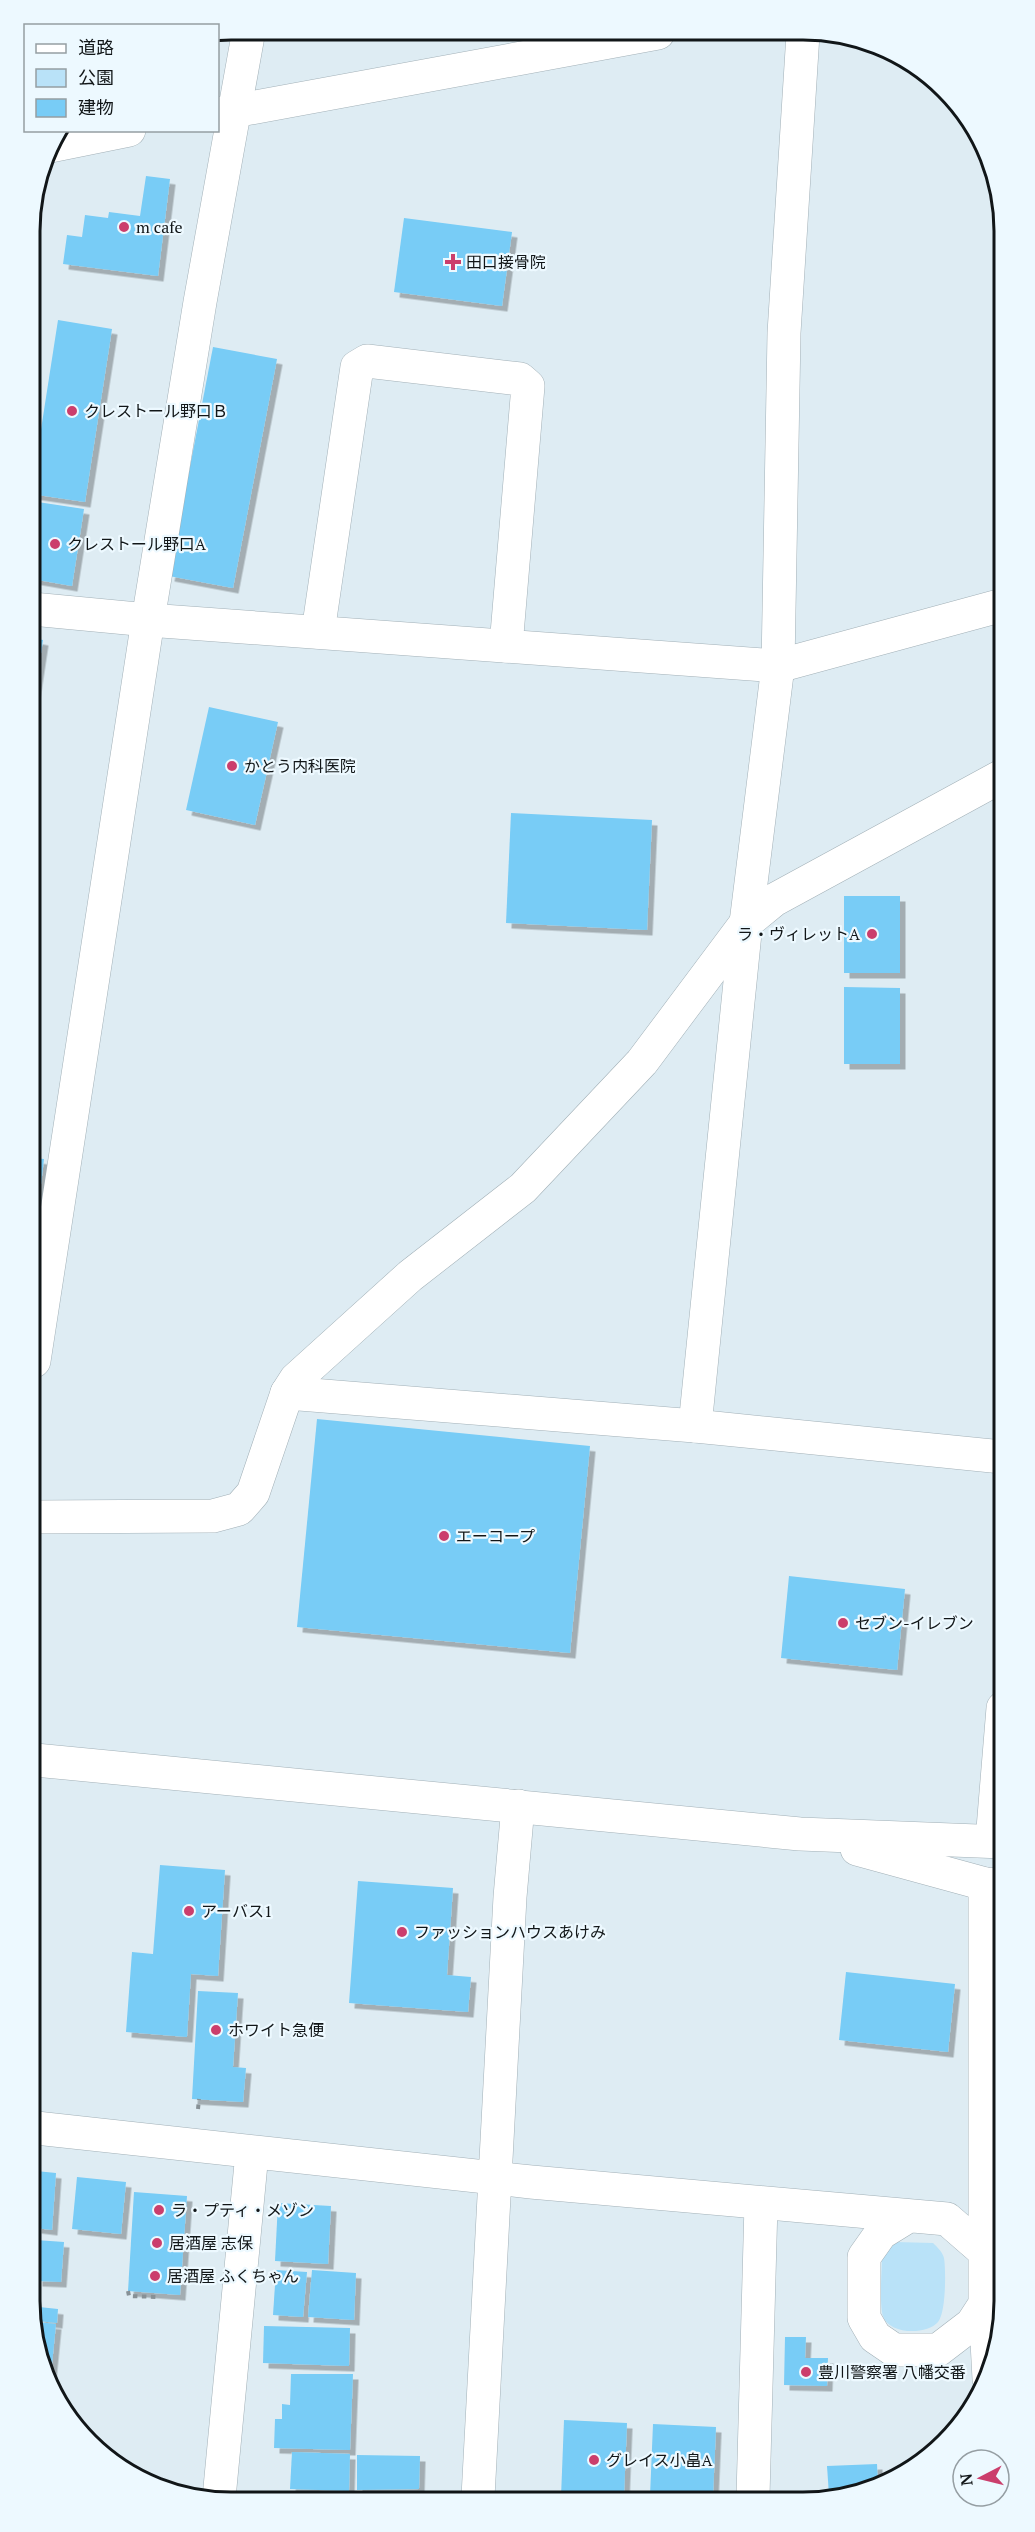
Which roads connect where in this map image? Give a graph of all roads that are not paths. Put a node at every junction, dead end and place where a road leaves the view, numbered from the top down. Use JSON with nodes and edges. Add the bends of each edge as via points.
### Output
{"nodes":[{"id":1,"x":246,"y":40,"type":"edge"},
{"id":2,"x":620,"y":40,"type":"edge"},
{"id":3,"x":803,"y":40,"type":"edge"},
{"id":4,"x":226,"y":112,"type":"edge"},
{"id":5,"x":119,"y":132,"type":"edge"},
{"id":6,"x":62,"y":144,"type":"edge"},
{"id":7,"x":994,"y":607,"type":"edge"},
{"id":8,"x":41,"y":610,"type":"edge"},
{"id":9,"x":148,"y":620,"type":"junction"},
{"id":10,"x":318,"y":632,"type":"junction"},
{"id":11,"x":506,"y":646,"type":"junction"},
{"id":12,"x":778,"y":666,"type":"junction"},
{"id":13,"x":994,"y":780,"type":"edge"},
{"id":14,"x":746,"y":923,"type":"junction"},
{"id":15,"x":40,"y":1319,"type":"edge"},
{"id":16,"x":287,"y":1393,"type":"junction"},
{"id":17,"x":694,"y":1426,"type":"junction"},
{"id":18,"x":994,"y":1456,"type":"edge"},
{"id":19,"x":40,"y":1517,"type":"edge"},
{"id":20,"x":40,"y":1761,"type":"edge"},
{"id":21,"x":518,"y":1806,"type":"junction"},
{"id":22,"x":800,"y":1834,"type":"junction"},
{"id":23,"x":994,"y":1842,"type":"edge"},
{"id":24,"x":994,"y":1884,"type":"edge"},
{"id":25,"x":40,"y":2128,"type":"edge"},
{"id":26,"x":252,"y":2152,"type":"junction"},
{"id":27,"x":495,"y":2177,"type":"junction"},
{"id":28,"x":761,"y":2204,"type":"junction"},
{"id":29,"x":795,"y":2207,"type":"junction"},
{"id":30,"x":907,"y":2217,"type":"junction"},
{"id":31,"x":985,"y":2252,"type":"junction"},
{"id":32,"x":864,"y":2257,"type":"junction"},
{"id":33,"x":985,"y":2304,"type":"junction"},
{"id":34,"x":987,"y":2350,"type":"edge"},
{"id":35,"x":220,"y":2491,"type":"edge"},
{"id":36,"x":478,"y":2492,"type":"edge"},
{"id":37,"x":753,"y":2492,"type":"edge"}],
"edges":[{"from":1,"to":4,"type":"street"},
{"from":2,"to":4,"type":"street"},
{"from":3,"to":12,"type":"street","via":[[784,333]]},
{"from":4,"to":9,"type":"street","via":[[200,302]]},
{"from":5,"to":6,"type":"street"},
{"from":7,"to":12,"type":"street"},
{"from":8,"to":9,"type":"street"},
{"from":9,"to":10,"type":"street"},
{"from":9,"to":15,"type":"street"},
{"from":10,"to":11,"type":"street"},
{"from":10,"to":11,"type":"street","via":[[357,367],[367,361],[520,379],[528,386]]},
{"from":11,"to":12,"type":"street"},
{"from":12,"to":14,"type":"street"},
{"from":13,"to":14,"type":"street","via":[[774,900]]},
{"from":14,"to":16,"type":"street","via":[[642,1062],[523,1188],[410,1276],[297,1379]]},
{"from":14,"to":17,"type":"street"},
{"from":16,"to":17,"type":"street"},
{"from":16,"to":19,"type":"street","via":[[253,1493],[239,1509],[213,1516]]},
{"from":17,"to":18,"type":"street"},
{"from":20,"to":21,"type":"street"},
{"from":21,"to":22,"type":"street"},
{"from":21,"to":27,"type":"street"},
{"from":22,"to":23,"type":"street"},
{"from":22,"to":24,"type":"street"},
{"from":24,"to":31,"type":"street"},
{"from":25,"to":26,"type":"street"},
{"from":26,"to":27,"type":"street"},
{"from":26,"to":35,"type":"street"},
{"from":27,"to":28,"type":"street"},
{"from":27,"to":36,"type":"street"},
{"from":28,"to":29,"type":"street"},
{"from":28,"to":37,"type":"street"},
{"from":29,"to":30,"type":"street"},
{"from":29,"to":32,"type":"street","via":[[849,2235]]},
{"from":30,"to":31,"type":"street","via":[[947,2219]]},
{"from":30,"to":32,"type":"street","via":[[881,2232]]},
{"from":31,"to":33,"type":"street"},
{"from":32,"to":33,"type":"street","via":[[864,2318],[875,2337],[894,2350],[938,2350],[972,2324]]},
{"from":33,"to":34,"type":"street"}]}
